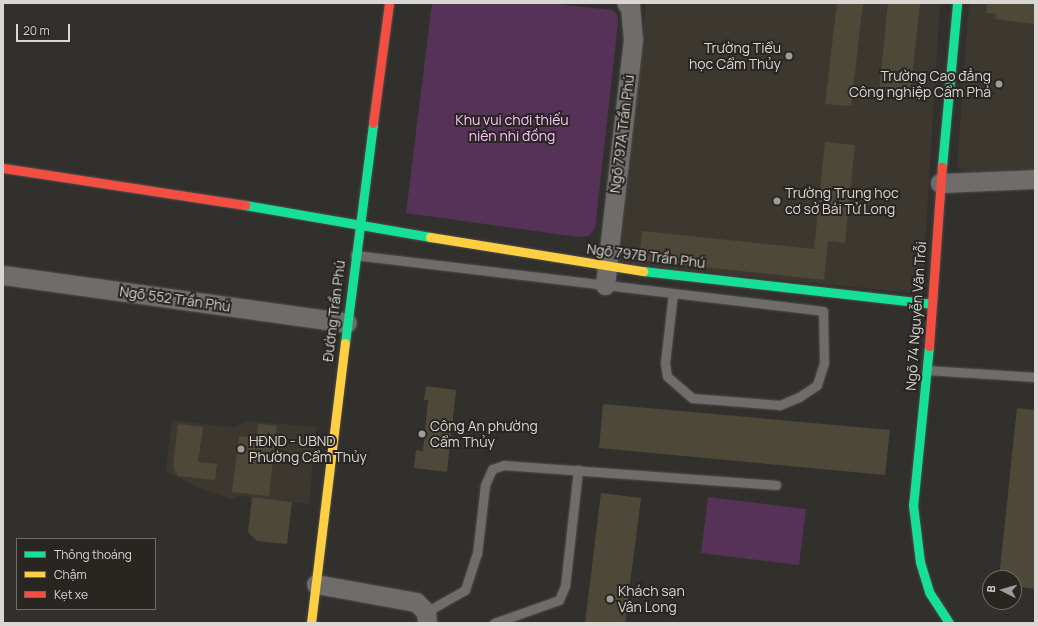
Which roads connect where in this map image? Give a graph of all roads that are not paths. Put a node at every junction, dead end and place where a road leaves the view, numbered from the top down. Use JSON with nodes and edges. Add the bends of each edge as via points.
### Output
{"nodes":[{"id":1,"x":389,"y":3,"type":"edge"},
{"id":2,"x":626,"y":3,"type":"edge"},
{"id":3,"x":957,"y":3,"type":"edge"},
{"id":4,"x":3,"y":168,"type":"edge"},
{"id":5,"x":1035,"y":179,"type":"edge"},
{"id":6,"x":940,"y":183,"type":"junction"},
{"id":7,"x":360,"y":223,"type":"junction"},
{"id":8,"x":355,"y":255,"type":"junction"},
{"id":9,"x":606,"y":267,"type":"junction"},
{"id":10,"x":3,"y":275,"type":"edge"},
{"id":11,"x":605,"y":285,"type":"junction"},
{"id":12,"x":673,"y":293,"type":"junction"},
{"id":13,"x":931,"y":304,"type":"junction"},
{"id":14,"x":347,"y":324,"type":"junction"},
{"id":15,"x":927,"y":370,"type":"junction"},
{"id":16,"x":1035,"y":377,"type":"edge"},
{"id":17,"x":578,"y":470,"type":"junction"},
{"id":18,"x":776,"y":485,"type":"dead end"},
{"id":19,"x":316,"y":584,"type":"junction"},
{"id":20,"x":426,"y":618,"type":"edge"},
{"id":21,"x":311,"y":623,"type":"edge"},
{"id":22,"x":494,"y":623,"type":"edge"},
{"id":23,"x":949,"y":623,"type":"edge"}],
"edges":[{"from":1,"to":7,"type":"street","name":"Đường Trần Phú"},
{"from":2,"to":9,"type":"street","name":"Ngõ 797A Trần Phú","via":[[630,5],[633,40]]},
{"from":3,"to":6,"type":"street","name":"Ngõ 74 Nguyễn Văn Trỗi"},
{"from":4,"to":7,"type":"street","name":"Ngõ 797B Trần Phú"},
{"from":5,"to":6,"type":"street"},
{"from":6,"to":13,"type":"street","name":"Ngõ 74 Nguyễn Văn Trỗi"},
{"from":7,"to":8,"type":"street","name":"Đường Trần Phú"},
{"from":7,"to":9,"type":"street","name":"Ngõ 797B Trần Phú","via":[[407,234]]},
{"from":8,"to":11,"type":"lane"},
{"from":8,"to":14,"type":"street","name":"Đường Trần Phú"},
{"from":9,"to":11,"type":"street"},
{"from":9,"to":13,"type":"street","name":"Ngõ 797B Trần Phú"},
{"from":10,"to":14,"type":"street","name":"Ngõ 552 Trần Phú"},
{"from":11,"to":12,"type":"lane"},
{"from":12,"to":12,"type":"lane","via":[[823,311],[824,362],[817,385],[799,398],[780,405],[692,398],[667,376],[664,362]]},
{"from":13,"to":15,"type":"street","name":"Ngõ 74 Nguyễn Văn Trỗi"},
{"from":14,"to":19,"type":"street","name":"Đường Trần Phú"},
{"from":15,"to":16,"type":"lane"},
{"from":15,"to":23,"type":"street","name":"Ngõ 74 Nguyễn Văn Trỗi","via":[[913,506],[920,562],[930,592]]},
{"from":17,"to":18,"type":"lane"},
{"from":17,"to":20,"type":"lane","via":[[504,464],[492,469],[485,485],[477,554],[465,590]]},
{"from":17,"to":22,"type":"lane","via":[[565,586],[559,600]]},
{"from":19,"to":20,"type":"street","via":[[416,602]]},
{"from":19,"to":21,"type":"street","name":"Đường Trần Phú"}]}
